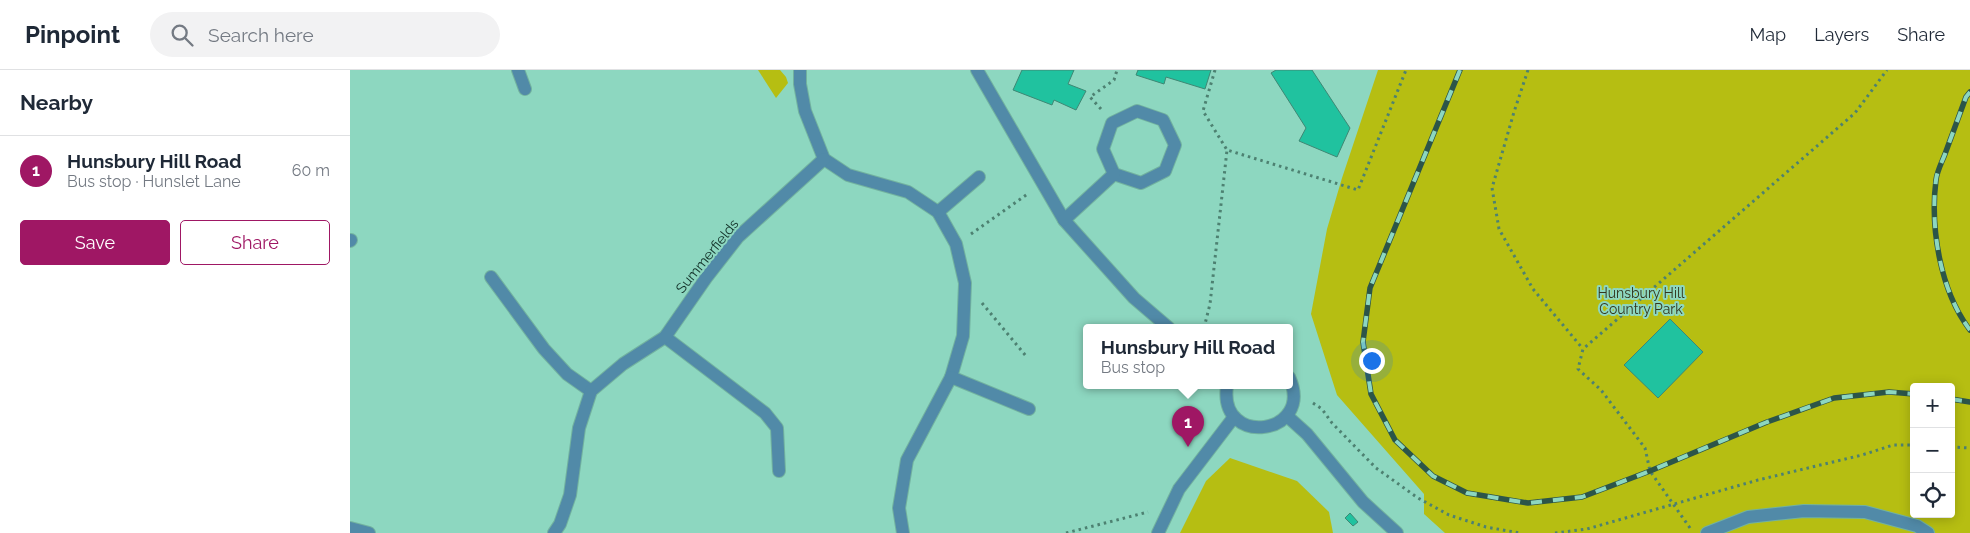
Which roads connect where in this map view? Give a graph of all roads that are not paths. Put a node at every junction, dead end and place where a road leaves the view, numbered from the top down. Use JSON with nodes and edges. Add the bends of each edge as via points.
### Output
{"nodes":[{"id":1,"x":518,"y":70,"type":"edge"},
{"id":2,"x":800,"y":70,"type":"edge"},
{"id":3,"x":977,"y":70,"type":"edge"},
{"id":4,"x":525,"y":89,"type":"dead end"},
{"id":5,"x":824,"y":159,"type":"junction"},
{"id":6,"x":1114,"y":174,"type":"junction"},
{"id":7,"x":979,"y":177,"type":"dead end"},
{"id":8,"x":938,"y":212,"type":"junction"},
{"id":9,"x":1064,"y":220,"type":"junction"},
{"id":10,"x":491,"y":277,"type":"dead end"},
{"id":11,"x":1165,"y":324,"type":"edge"},
{"id":12,"x":665,"y":337,"type":"junction"},
{"id":13,"x":952,"y":377,"type":"junction"},
{"id":14,"x":1293,"y":385,"type":"edge"},
{"id":15,"x":1227,"y":389,"type":"edge"},
{"id":16,"x":591,"y":391,"type":"junction"},
{"id":17,"x":1029,"y":409,"type":"dead end"},
{"id":18,"x":1287,"y":416,"type":"junction"},
{"id":19,"x":1234,"y":417,"type":"junction"},
{"id":20,"x":779,"y":471,"type":"dead end"},
{"id":21,"x":350,"y":528,"type":"edge"},
{"id":22,"x":368,"y":533,"type":"edge"},
{"id":23,"x":554,"y":533,"type":"edge"},
{"id":24,"x":903,"y":533,"type":"edge"},
{"id":25,"x":1158,"y":533,"type":"edge"},
{"id":26,"x":1397,"y":533,"type":"edge"},
{"id":27,"x":1707,"y":533,"type":"edge"},
{"id":28,"x":1928,"y":533,"type":"edge"}],
"edges":[{"from":1,"to":4,"type":"street"},
{"from":2,"to":5,"type":"street","via":[[805,111]]},
{"from":3,"to":9,"type":"street"},
{"from":5,"to":8,"type":"street","via":[[848,174],[908,192]]},
{"from":5,"to":12,"type":"street","name":"Summerfields","via":[[738,237]]},
{"from":6,"to":6,"type":"street","via":[[1102,149],[1112,123],[1137,111],[1163,120],[1175,145],[1165,171],[1140,184]]},
{"from":6,"to":9,"type":"street"},
{"from":7,"to":8,"type":"street"},
{"from":8,"to":13,"type":"street","via":[[956,244],[965,283],[963,336]]},
{"from":9,"to":11,"type":"street","via":[[1134,298]]},
{"from":10,"to":16,"type":"street","via":[[544,349],[567,374]]},
{"from":12,"to":16,"type":"street","name":"Summerfields","via":[[623,364]]},
{"from":12,"to":20,"type":"street","via":[[765,413],[777,428]]},
{"from":13,"to":17,"type":"street"},
{"from":13,"to":24,"type":"street","via":[[907,460],[900,508]]},
{"from":14,"to":18,"type":"street","via":[[1294,396]]},
{"from":15,"to":19,"type":"street","via":[[1228,407]]},
{"from":16,"to":23,"type":"street","via":[[579,428],[570,495]]},
{"from":18,"to":19,"type":"street","via":[[1266,428],[1254,428]]},
{"from":18,"to":26,"type":"street","via":[[1307,434],[1363,502]]},
{"from":19,"to":25,"type":"street","via":[[1179,488]]},
{"from":21,"to":22,"type":"street"},
{"from":27,"to":28,"type":"street","via":[[1748,517],[1804,511],[1865,512],[1917,526]]}]}
